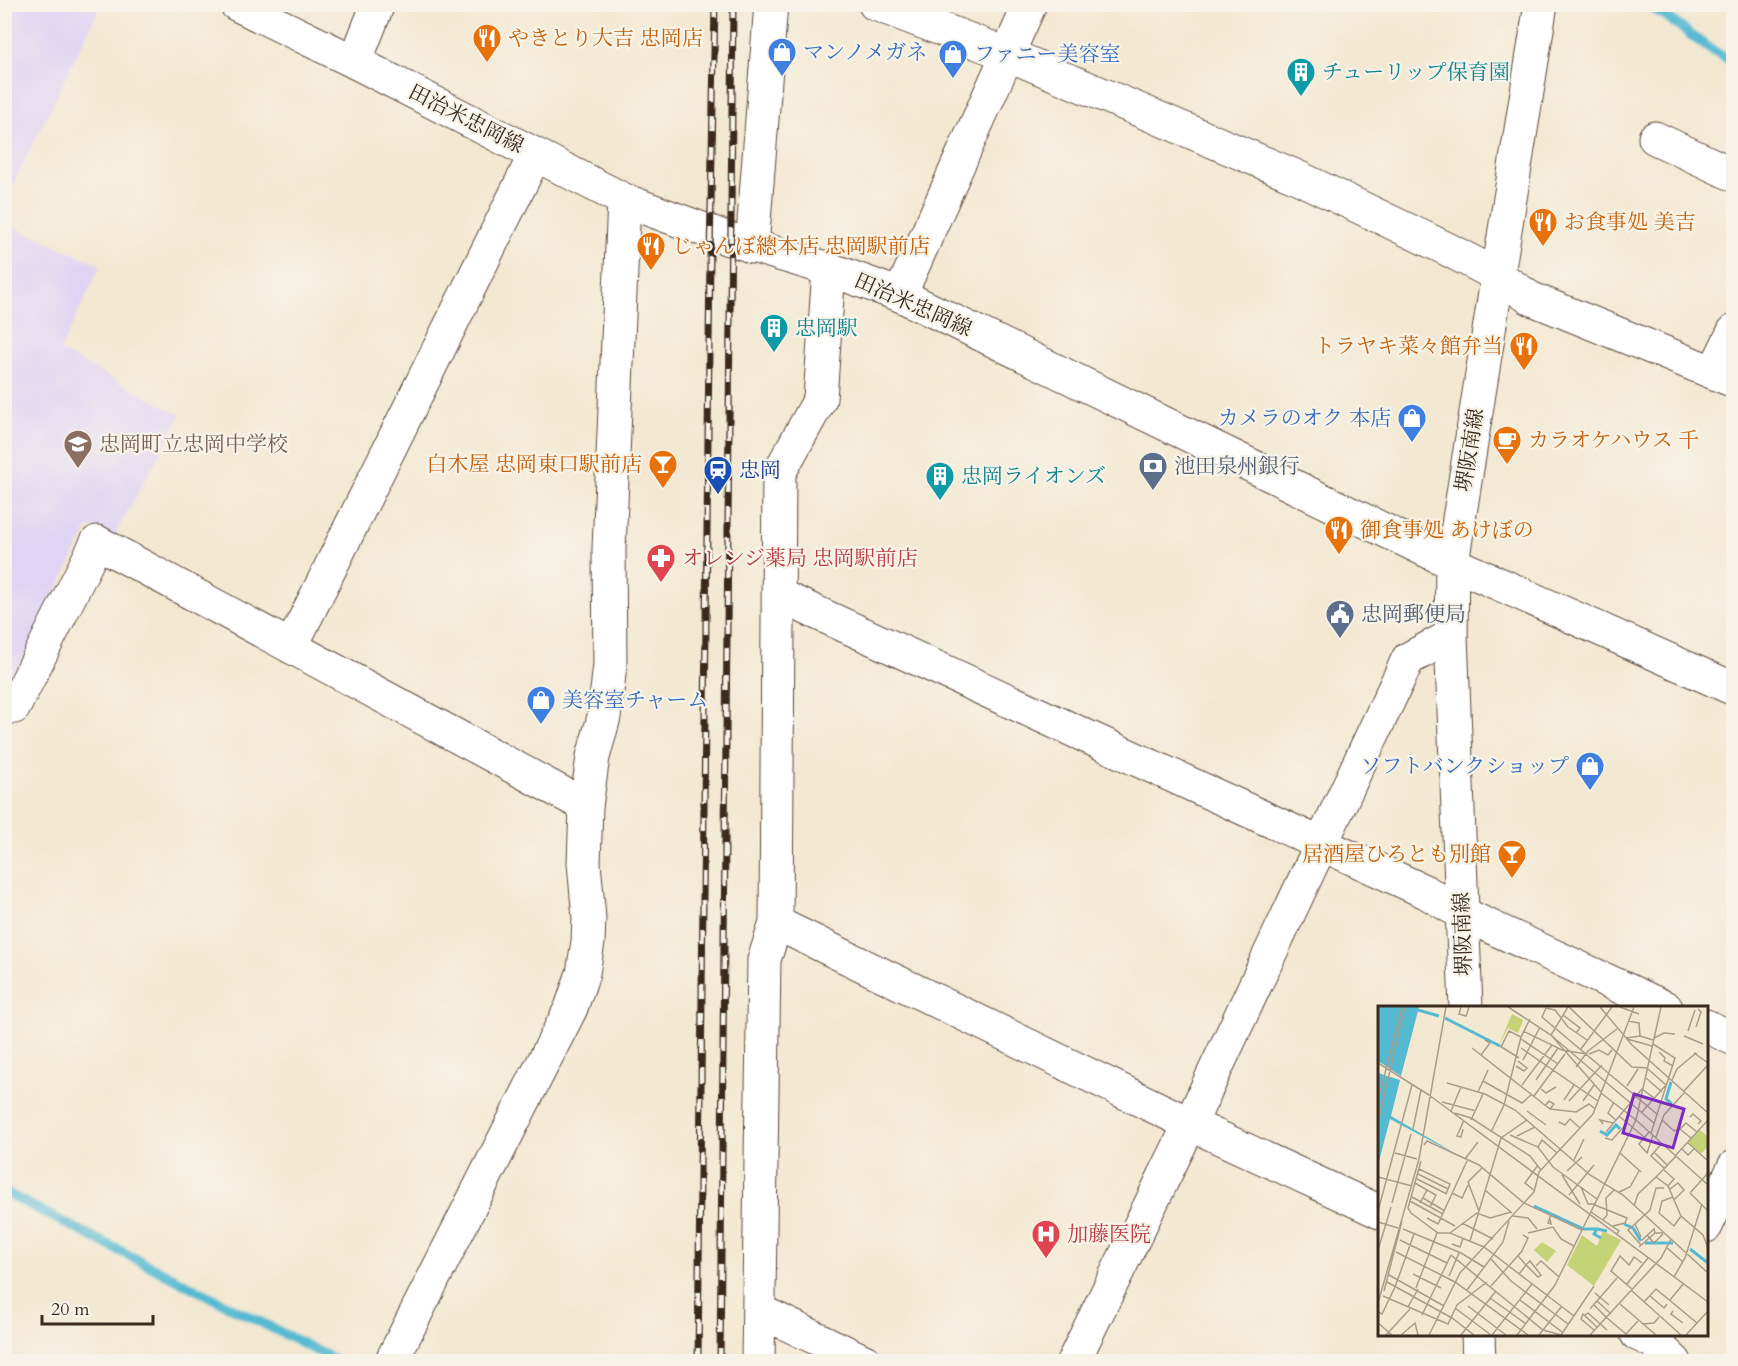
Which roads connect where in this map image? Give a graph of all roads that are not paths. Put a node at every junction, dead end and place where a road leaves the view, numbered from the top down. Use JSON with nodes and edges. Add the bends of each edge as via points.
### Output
{"nodes":[{"id":1,"x":236,"y":4,"type":"edge"},
{"id":2,"x":378,"y":4,"type":"edge"},
{"id":3,"x":771,"y":4,"type":"edge"},
{"id":4,"x":875,"y":4,"type":"edge"},
{"id":5,"x":1030,"y":4,"type":"edge"},
{"id":6,"x":1541,"y":4,"type":"edge"},
{"id":7,"x":1007,"y":54,"type":"junction"},
{"id":8,"x":355,"y":62,"type":"junction"},
{"id":9,"x":1654,"y":138,"type":"dead end"},
{"id":10,"x":536,"y":154,"type":"junction"},
{"id":11,"x":1734,"y":175,"type":"edge"},
{"id":12,"x":624,"y":200,"type":"junction"},
{"id":13,"x":752,"y":247,"type":"junction"},
{"id":14,"x":830,"y":269,"type":"junction"},
{"id":15,"x":1497,"y":275,"type":"junction"},
{"id":16,"x":900,"y":295,"type":"junction"},
{"id":17,"x":1734,"y":331,"type":"edge"},
{"id":18,"x":1724,"y":376,"type":"edge"},
{"id":19,"x":1452,"y":563,"type":"junction"},
{"id":20,"x":778,"y":595,"type":"junction"},
{"id":21,"x":1451,"y":636,"type":"junction"},
{"id":22,"x":291,"y":647,"type":"junction"},
{"id":23,"x":1734,"y":689,"type":"edge"},
{"id":24,"x":4,"y":702,"type":"edge"},
{"id":25,"x":586,"y":806,"type":"junction"},
{"id":26,"x":1319,"y":844,"type":"junction"},
{"id":27,"x":1463,"y":914,"type":"junction"},
{"id":28,"x":776,"y":922,"type":"junction"},
{"id":29,"x":1466,"y":1006,"type":"edge"},
{"id":30,"x":1662,"y":1006,"type":"edge"},
{"id":31,"x":1708,"y":1026,"type":"edge"},
{"id":32,"x":1734,"y":1039,"type":"edge"},
{"id":33,"x":1190,"y":1124,"type":"junction"},
{"id":34,"x":1734,"y":1167,"type":"edge"},
{"id":35,"x":1378,"y":1211,"type":"edge"},
{"id":36,"x":1708,"y":1224,"type":"edge"},
{"id":37,"x":760,"y":1311,"type":"junction"},
{"id":38,"x":1478,"y":1336,"type":"edge"},
{"id":39,"x":391,"y":1362,"type":"edge"},
{"id":40,"x":758,"y":1362,"type":"edge"},
{"id":41,"x":866,"y":1362,"type":"edge"},
{"id":42,"x":1073,"y":1362,"type":"edge"},
{"id":43,"x":1479,"y":1362,"type":"edge"}],
"edges":[{"from":1,"to":8,"type":"street","name":"田治米忠岡線"},
{"from":2,"to":8,"type":"street"},
{"from":3,"to":13,"type":"street"},
{"from":4,"to":7,"type":"street"},
{"from":5,"to":7,"type":"street"},
{"from":6,"to":15,"type":"street","name":"堺阪南線"},
{"from":7,"to":15,"type":"street","via":[[1295,176]]},
{"from":7,"to":16,"type":"street"},
{"from":8,"to":10,"type":"street","name":"田治米忠岡線"},
{"from":9,"to":11,"type":"street"},
{"from":10,"to":12,"type":"street","name":"田治米忠岡線"},
{"from":10,"to":22,"type":"street"},
{"from":12,"to":13,"type":"street","name":"田治米忠岡線"},
{"from":12,"to":25,"type":"street","via":[[609,549],[610,665]]},
{"from":13,"to":14,"type":"street","name":"田治米忠岡線"},
{"from":14,"to":16,"type":"street","name":"田治米忠岡線"},
{"from":14,"to":20,"type":"street","via":[[820,399],[779,472]]},
{"from":15,"to":18,"type":"street","via":[[1530,298]]},
{"from":15,"to":19,"type":"street","name":"堺阪南線"},
{"from":16,"to":19,"type":"street","name":"田治米忠岡線"},
{"from":17,"to":18,"type":"street"},
{"from":19,"to":21,"type":"street","name":"堺阪南線"},
{"from":19,"to":23,"type":"street","name":"田治米忠岡線"},
{"from":20,"to":26,"type":"street"},
{"from":20,"to":28,"type":"street"},
{"from":21,"to":26,"type":"street","via":[[1408,658]]},
{"from":21,"to":27,"type":"street","name":"堺阪南線"},
{"from":22,"to":24,"type":"street","via":[[97,542],[14,707]]},
{"from":22,"to":25,"type":"street"},
{"from":25,"to":39,"type":"street","via":[[588,942],[571,1008]]},
{"from":26,"to":27,"type":"street","via":[[1426,892]]},
{"from":26,"to":33,"type":"street"},
{"from":27,"to":29,"type":"street","name":"堺阪南線"},
{"from":27,"to":30,"type":"street"},
{"from":28,"to":33,"type":"street"},
{"from":28,"to":37,"type":"street","via":[[764,960]]},
{"from":31,"to":32,"type":"street"},
{"from":33,"to":35,"type":"street"},
{"from":33,"to":42,"type":"street"},
{"from":34,"to":36,"type":"street"},
{"from":37,"to":40,"type":"street"},
{"from":37,"to":41,"type":"street"},
{"from":38,"to":43,"type":"street"}]}
